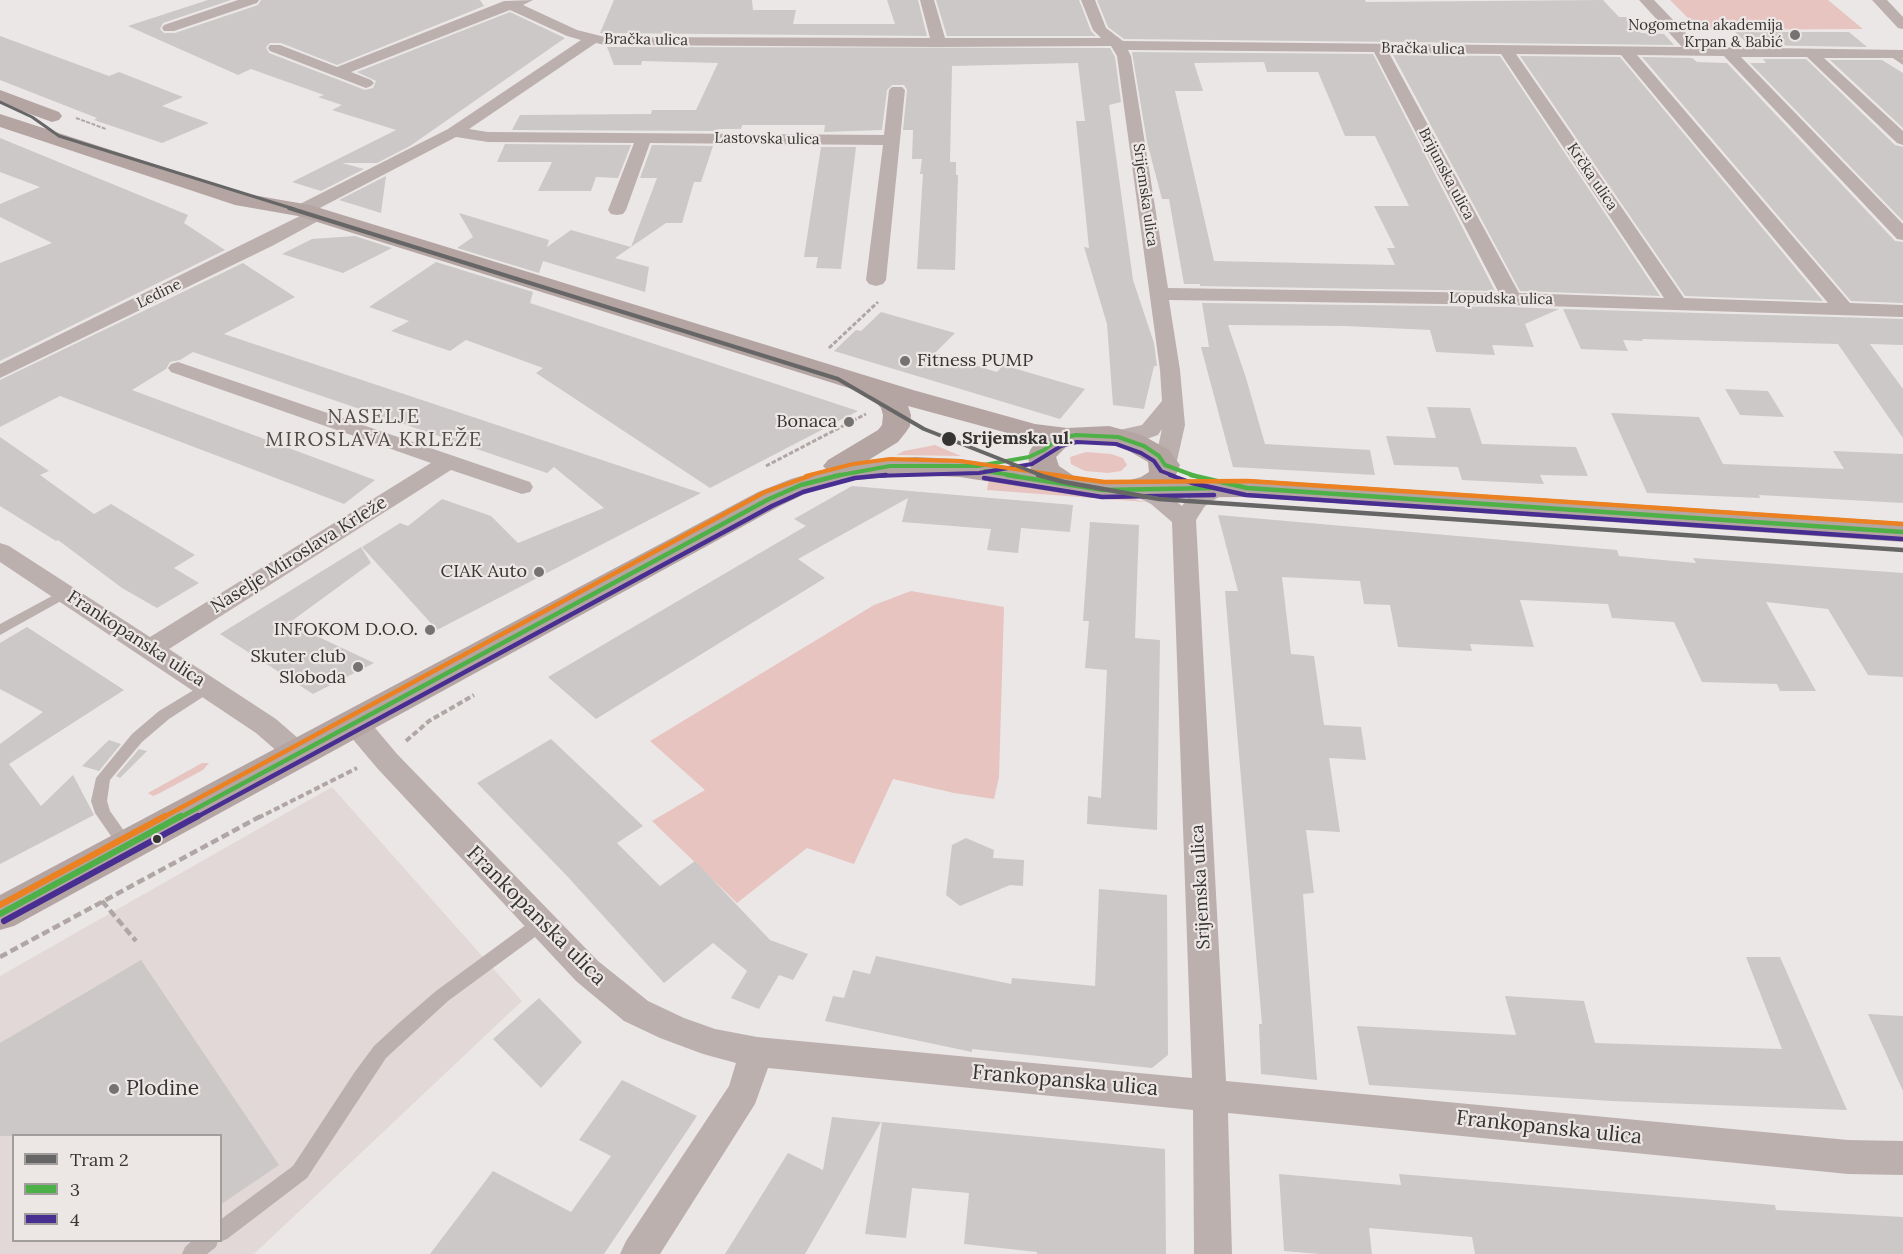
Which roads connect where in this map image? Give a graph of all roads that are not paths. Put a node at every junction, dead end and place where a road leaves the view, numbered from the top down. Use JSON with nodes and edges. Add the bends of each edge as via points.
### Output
{"nodes":[{"id":1,"x":252,"y":0,"type":"edge"},
{"id":2,"x":527,"y":0,"type":"edge"},
{"id":3,"x":927,"y":0,"type":"edge"},
{"id":4,"x":1088,"y":0,"type":"edge"},
{"id":5,"x":1646,"y":0,"type":"edge"},
{"id":6,"x":1879,"y":0,"type":"edge"},
{"id":7,"x":509,"y":4,"type":"junction"},
{"id":8,"x":1903,"y":25,"type":"edge"},
{"id":9,"x":169,"y":28,"type":"dead end"},
{"id":10,"x":592,"y":39,"type":"junction"},
{"id":11,"x":939,"y":43,"type":"junction"},
{"id":12,"x":1116,"y":43,"type":"junction"},
{"id":13,"x":275,"y":48,"type":"dead end"},
{"id":14,"x":1380,"y":48,"type":"junction"},
{"id":15,"x":1506,"y":50,"type":"junction"},
{"id":16,"x":1625,"y":51,"type":"junction"},
{"id":17,"x":1695,"y":52,"type":"junction"},
{"id":18,"x":1728,"y":52,"type":"junction"},
{"id":19,"x":1811,"y":53,"type":"junction"},
{"id":20,"x":1900,"y":57,"type":"edge"},
{"id":21,"x":337,"y":72,"type":"junction"},
{"id":22,"x":366,"y":83,"type":"dead end"},
{"id":23,"x":897,"y":90,"type":"dead end"},
{"id":24,"x":0,"y":96,"type":"edge"},
{"id":25,"x":0,"y":120,"type":"edge"},
{"id":26,"x":454,"y":132,"type":"junction"},
{"id":27,"x":644,"y":138,"type":"junction"},
{"id":28,"x":891,"y":140,"type":"junction"},
{"id":29,"x":1903,"y":140,"type":"edge"},
{"id":30,"x":617,"y":210,"type":"dead end"},
{"id":31,"x":309,"y":213,"type":"junction"},
{"id":32,"x":1903,"y":235,"type":"edge"},
{"id":33,"x":876,"y":280,"type":"road end"},
{"id":34,"x":1159,"y":294,"type":"junction"},
{"id":35,"x":1512,"y":299,"type":"junction"},
{"id":36,"x":1678,"y":304,"type":"junction"},
{"id":37,"x":1843,"y":308,"type":"junction"},
{"id":38,"x":1903,"y":311,"type":"edge"},
{"id":39,"x":178,"y":368,"type":"dead end"},
{"id":40,"x":0,"y":372,"type":"edge"},
{"id":41,"x":882,"y":398,"type":"junction"},
{"id":42,"x":1171,"y":403,"type":"junction"},
{"id":43,"x":1118,"y":437,"type":"junction"},
{"id":44,"x":1048,"y":449,"type":"junction"},
{"id":45,"x":449,"y":462,"type":"junction"},
{"id":46,"x":1166,"y":465,"type":"junction"},
{"id":47,"x":960,"y":468,"type":"junction"},
{"id":48,"x":801,"y":485,"type":"junction"},
{"id":49,"x":1077,"y":486,"type":"junction"},
{"id":50,"x":522,"y":487,"type":"dead end"},
{"id":51,"x":1217,"y":488,"type":"junction"},
{"id":52,"x":1246,"y":488,"type":"junction"},
{"id":53,"x":1134,"y":490,"type":"junction"},
{"id":54,"x":1184,"y":520,"type":"junction"},
{"id":55,"x":1903,"y":532,"type":"edge"},
{"id":56,"x":0,"y":551,"type":"edge"},
{"id":57,"x":66,"y":593,"type":"junction"},
{"id":58,"x":0,"y":630,"type":"edge"},
{"id":59,"x":150,"y":649,"type":"junction"},
{"id":60,"x":207,"y":687,"type":"junction"},
{"id":61,"x":355,"y":723,"type":"junction"},
{"id":62,"x":297,"y":753,"type":"junction"},
{"id":63,"x":126,"y":845,"type":"junction"},
{"id":64,"x":0,"y":914,"type":"edge"},
{"id":65,"x":540,"y":924,"type":"junction"},
{"id":66,"x":757,"y":1052,"type":"junction"},
{"id":67,"x":1210,"y":1095,"type":"junction"},
{"id":68,"x":1903,"y":1158,"type":"edge"},
{"id":69,"x":222,"y":1230,"type":"edge"},
{"id":70,"x":207,"y":1242,"type":"edge"},
{"id":71,"x":192,"y":1254,"type":"edge"},
{"id":72,"x":639,"y":1254,"type":"edge"},
{"id":73,"x":1212,"y":1254,"type":"edge"}],
"edges":[{"from":1,"to":9,"type":"street"},
{"from":2,"to":7,"type":"street"},
{"from":3,"to":11,"type":"street"},
{"from":4,"to":12,"type":"street","name":"Srijemska ulica","via":[[1100,30]]},
{"from":5,"to":17,"type":"street"},
{"from":6,"to":8,"type":"street"},
{"from":7,"to":10,"type":"street","name":"Bračka ulica"},
{"from":7,"to":21,"type":"street"},
{"from":10,"to":11,"type":"street","name":"Bračka ulica"},
{"from":10,"to":26,"type":"street"},
{"from":11,"to":12,"type":"street","name":"Bračka ulica"},
{"from":12,"to":14,"type":"street","name":"Bračka ulica"},
{"from":12,"to":34,"type":"street","name":"Srijemska ulica","via":[[1124,56]]},
{"from":13,"to":21,"type":"street"},
{"from":14,"to":15,"type":"street","name":"Bračka ulica"},
{"from":14,"to":35,"type":"street","name":"Brijunska ulica"},
{"from":15,"to":16,"type":"street","name":"Bračka ulica"},
{"from":15,"to":36,"type":"street","name":"Krčka ulica"},
{"from":16,"to":17,"type":"street","name":"Bračka ulica"},
{"from":16,"to":37,"type":"street"},
{"from":17,"to":18,"type":"street","name":"Bračka ulica"},
{"from":18,"to":19,"type":"street","name":"Bračka ulica"},
{"from":18,"to":32,"type":"street"},
{"from":19,"to":20,"type":"street","name":"Bračka ulica"},
{"from":19,"to":29,"type":"street"},
{"from":21,"to":22,"type":"street"},
{"from":23,"to":28,"type":"street"},
{"from":24,"to":31,"type":"street","via":[[278,195]]},
{"from":25,"to":31,"type":"street","via":[[243,200]]},
{"from":26,"to":27,"type":"street","name":"Lastovska ulica"},
{"from":26,"to":31,"type":"street"},
{"from":27,"to":28,"type":"street","name":"Lastovska ulica"},
{"from":27,"to":30,"type":"street"},
{"from":28,"to":33,"type":"street"},
{"from":31,"to":40,"type":"street","name":"Ledine","via":[[266,242]]},
{"from":31,"to":41,"type":"street"},
{"from":34,"to":35,"type":"street","name":"Lopudska ulica"},
{"from":34,"to":42,"type":"street","name":"Srijemska ulica"},
{"from":35,"to":36,"type":"street","name":"Lopudska ulica"},
{"from":36,"to":37,"type":"street","name":"Lopudska ulica"},
{"from":37,"to":38,"type":"street","name":"Lopudska ulica"},
{"from":39,"to":45,"type":"street"},
{"from":41,"to":44,"type":"street"},
{"from":41,"to":48,"type":"street","via":[[887,397],[897,415],[893,431]]},
{"from":42,"to":43,"type":"street","via":[[1150,430]]},
{"from":42,"to":46,"type":"street","name":"Srijemska ulica","via":[[1174,424]]},
{"from":43,"to":44,"type":"street","via":[[1088,434]]},
{"from":43,"to":46,"type":"street","via":[[1144,446]]},
{"from":44,"to":47,"type":"street","via":[[994,464]]},
{"from":44,"to":49,"type":"street","via":[[1043,465],[1051,475]]},
{"from":45,"to":50,"type":"street"},
{"from":45,"to":59,"type":"street","name":"Naselje Miroslava Krleže"},
{"from":46,"to":52,"type":"street","via":[[1207,480]]},
{"from":46,"to":53,"type":"street","via":[[1161,478]]},
{"from":47,"to":48,"type":"street","via":[[874,467]]},
{"from":47,"to":49,"type":"street"},
{"from":48,"to":61,"type":"street"},
{"from":49,"to":53,"type":"street"},
{"from":51,"to":52,"type":"street"},
{"from":51,"to":53,"type":"street"},
{"from":51,"to":54,"type":"street","via":[[1197,501]]},
{"from":52,"to":55,"type":"street"},
{"from":53,"to":54,"type":"street","via":[[1160,499]]},
{"from":54,"to":67,"type":"street","name":"Srijemska ulica"},
{"from":56,"to":57,"type":"street","name":"Frankopanska ulica"},
{"from":57,"to":58,"type":"lane"},
{"from":57,"to":59,"type":"street","name":"Frankopanska ulica"},
{"from":59,"to":60,"type":"street","name":"Frankopanska ulica"},
{"from":60,"to":62,"type":"street","name":"Frankopanska ulica","via":[[266,726]]},
{"from":60,"to":63,"type":"lane","via":[[137,738],[103,778],[99,801],[103,813]]},
{"from":61,"to":62,"type":"street"},
{"from":61,"to":65,"type":"street","name":"Frankopanska ulica"},
{"from":62,"to":63,"type":"street"},
{"from":63,"to":64,"type":"street"},
{"from":65,"to":66,"type":"street","name":"Frankopanska ulica","via":[[587,971],[636,1011],[715,1044]]},
{"from":65,"to":69,"type":"lane","via":[[442,996],[380,1052],[300,1172]]},
{"from":66,"to":67,"type":"street","name":"Frankopanska ulica"},
{"from":66,"to":72,"type":"street","via":[[743,1093]]},
{"from":67,"to":68,"type":"street","name":"Frankopanska ulica","via":[[1836,1155]]},
{"from":67,"to":73,"type":"street","name":"Srijemska ulica"},
{"from":70,"to":71,"type":"lane"}]}
